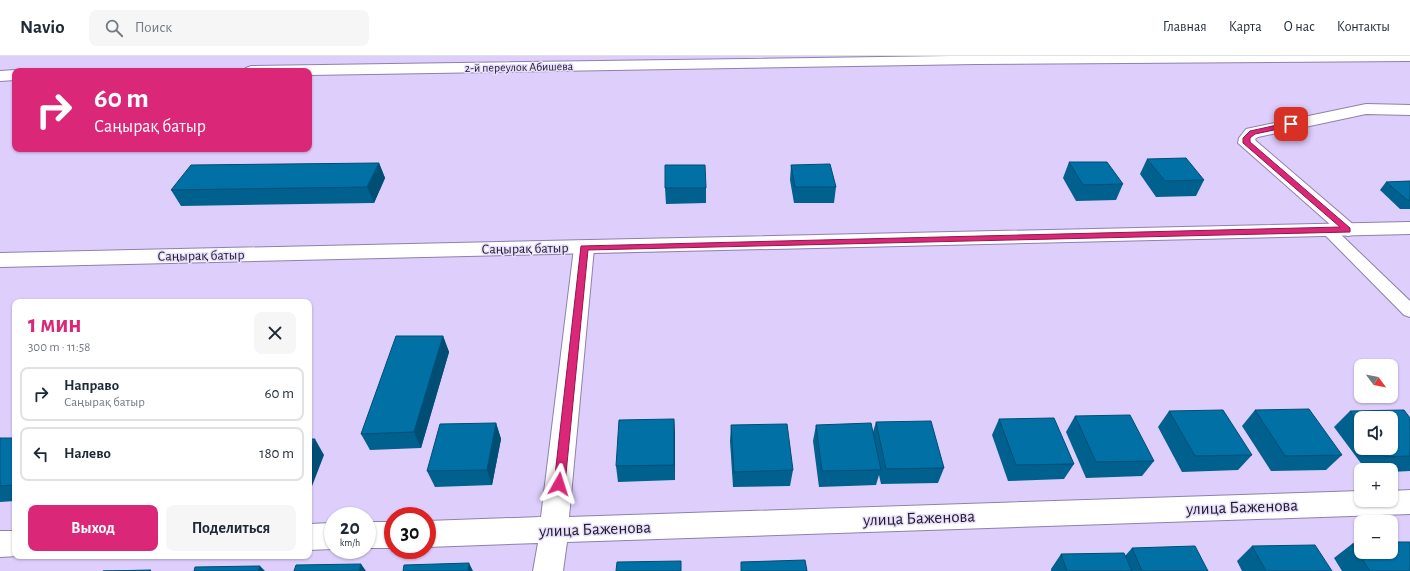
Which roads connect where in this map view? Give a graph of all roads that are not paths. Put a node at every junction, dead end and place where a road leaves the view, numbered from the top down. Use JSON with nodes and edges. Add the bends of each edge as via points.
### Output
{"nodes":[{"id":1,"x":1410,"y":57,"type":"edge"},
{"id":2,"x":974,"y":58,"type":"edge"},
{"id":3,"x":1103,"y":58,"type":"edge"},
{"id":4,"x":872,"y":59,"type":"edge"},
{"id":5,"x":312,"y":70,"type":"edge"},
{"id":6,"x":0,"y":76,"type":"edge"},
{"id":7,"x":12,"y":76,"type":"edge"},
{"id":8,"x":1410,"y":110,"type":"edge"},
{"id":9,"x":1410,"y":228,"type":"edge"},
{"id":10,"x":1338,"y":230,"type":"junction"},
{"id":11,"x":584,"y":248,"type":"junction"},
{"id":12,"x":0,"y":260,"type":"edge"},
{"id":13,"x":1410,"y":311,"type":"edge"},
{"id":14,"x":1410,"y":502,"type":"edge"},
{"id":15,"x":554,"y":531,"type":"junction"},
{"id":16,"x":436,"y":534,"type":"edge"},
{"id":17,"x":312,"y":536,"type":"edge"},
{"id":18,"x":324,"y":536,"type":"edge"},
{"id":19,"x":0,"y":544,"type":"edge"},
{"id":20,"x":12,"y":544,"type":"edge"},
{"id":21,"x":548,"y":571,"type":"edge"}],
"edges":[{"from":1,"to":3,"type":"street","name":"2-й переулок Абишева"},
{"from":2,"to":3,"type":"street","name":"2-й переулок Абишева"},
{"from":2,"to":4,"type":"street","name":"2-й переулок Абишева"},
{"from":4,"to":5,"type":"street","name":"2-й переулок Абишева"},
{"from":6,"to":7,"type":"street"},
{"from":8,"to":10,"type":"street","via":[[1366,109],[1252,133],[1247,138],[1247,143]]},
{"from":9,"to":10,"type":"street","name":"Саңырақ батыр"},
{"from":10,"to":11,"type":"street","name":"Саңырақ батыр"},
{"from":10,"to":13,"type":"lane"},
{"from":11,"to":12,"type":"street","name":"Саңырақ батыр"},
{"from":11,"to":15,"type":"street"},
{"from":14,"to":15,"type":"street","name":"улица Баженова"},
{"from":15,"to":16,"type":"street","name":"улица Баженова"},
{"from":15,"to":21,"type":"street"},
{"from":17,"to":18,"type":"street"},
{"from":19,"to":20,"type":"street"}]}
